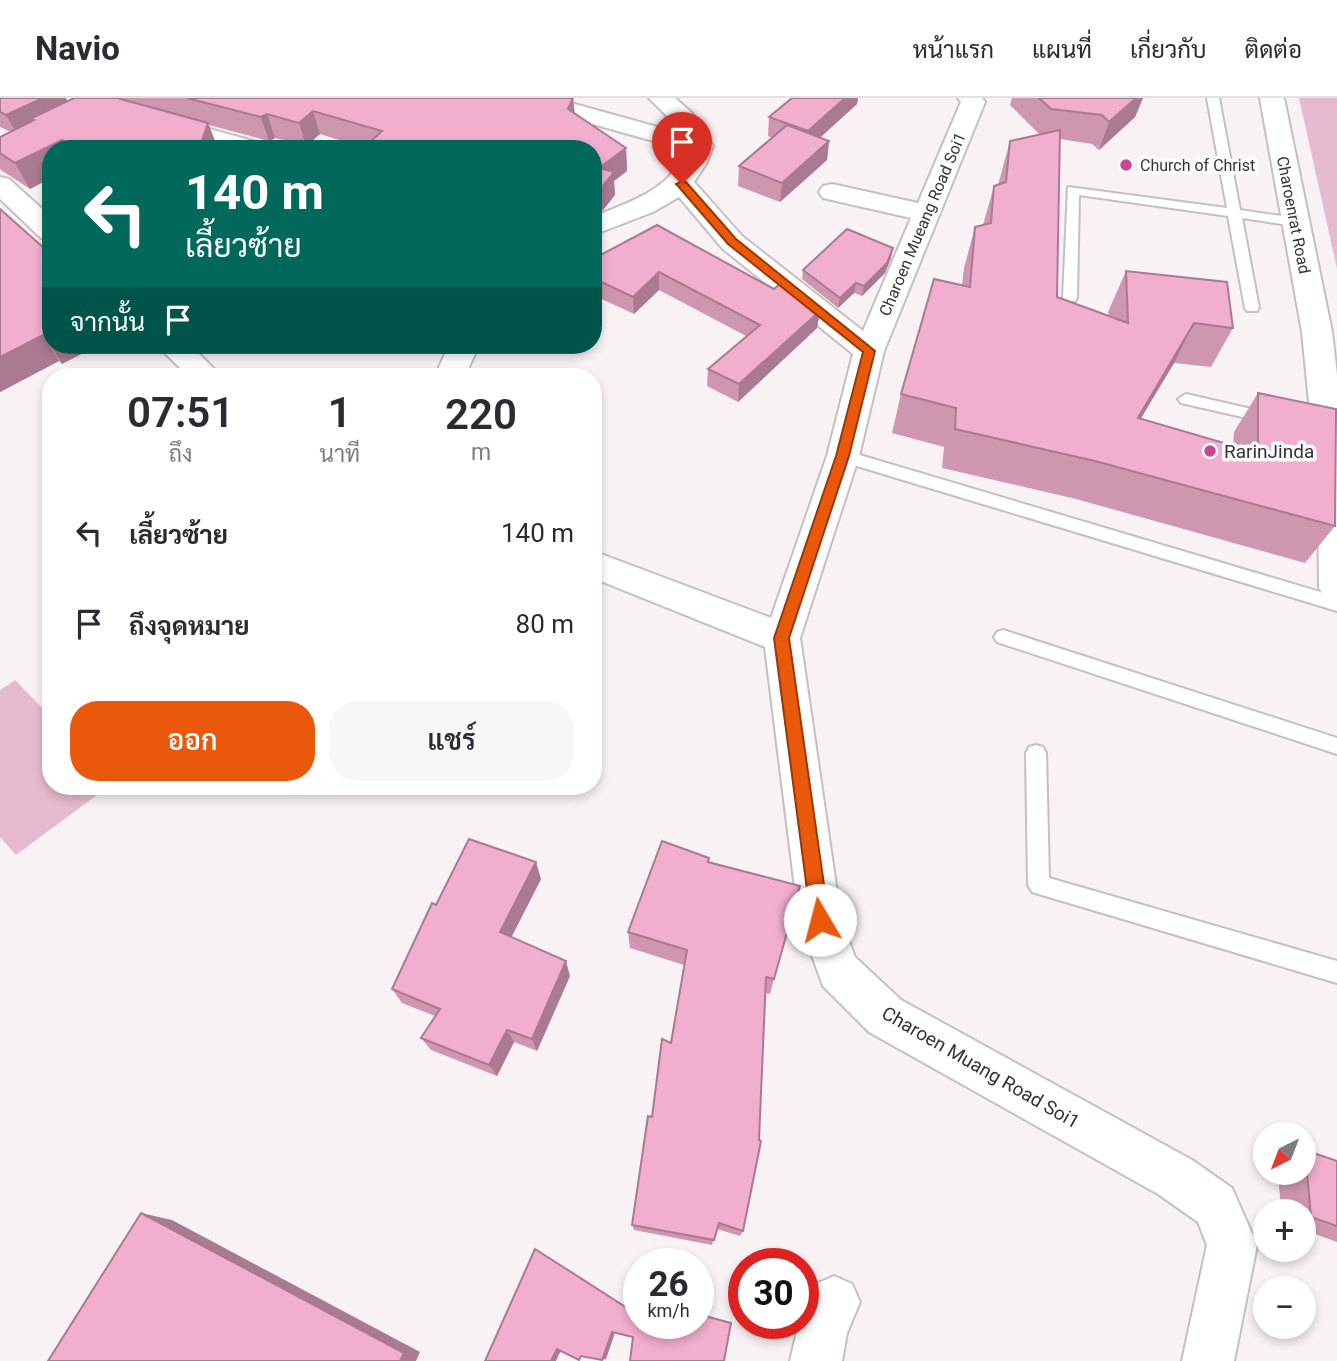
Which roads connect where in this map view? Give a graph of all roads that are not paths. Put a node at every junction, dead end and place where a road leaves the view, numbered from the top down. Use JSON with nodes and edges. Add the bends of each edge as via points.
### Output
{"nodes":[{"id":1,"x":526,"y":98,"type":"edge"},
{"id":2,"x":661,"y":98,"type":"edge"},
{"id":3,"x":970,"y":98,"type":"edge"},
{"id":4,"x":1213,"y":98,"type":"edge"},
{"id":5,"x":1272,"y":98,"type":"edge"},
{"id":6,"x":72,"y":109,"type":"edge"},
{"id":7,"x":221,"y":140,"type":"edge"},
{"id":8,"x":700,"y":146,"type":"junction"},
{"id":9,"x":682,"y":184,"type":"junction"},
{"id":10,"x":0,"y":185,"type":"edge"},
{"id":11,"x":832,"y":192,"type":"dead end"},
{"id":12,"x":927,"y":213,"type":"junction"},
{"id":13,"x":1233,"y":213,"type":"junction"},
{"id":14,"x":1295,"y":222,"type":"junction"},
{"id":15,"x":602,"y":223,"type":"edge"},
{"id":16,"x":42,"y":224,"type":"edge"},
{"id":17,"x":1070,"y":298,"type":"dead end"},
{"id":18,"x":1252,"y":308,"type":"dead end"},
{"id":19,"x":869,"y":351,"type":"junction"},
{"id":20,"x":182,"y":354,"type":"edge"},
{"id":21,"x":197,"y":368,"type":"edge"},
{"id":22,"x":1186,"y":399,"type":"dead end"},
{"id":23,"x":1289,"y":423,"type":"edge"},
{"id":24,"x":843,"y":456,"type":"junction"},
{"id":25,"x":602,"y":568,"type":"edge"},
{"id":26,"x":1337,"y":588,"type":"edge"},
{"id":27,"x":1337,"y":604,"type":"edge"},
{"id":28,"x":1003,"y":637,"type":"dead end"},
{"id":29,"x":782,"y":638,"type":"junction"},
{"id":30,"x":1337,"y":746,"type":"edge"},
{"id":31,"x":1035,"y":753,"type":"dead end"},
{"id":32,"x":1337,"y":972,"type":"edge"},
{"id":33,"x":834,"y":1302,"type":"dead end"},
{"id":34,"x":816,"y":1361,"type":"edge"},
{"id":35,"x":1208,"y":1361,"type":"edge"}],
"edges":[{"from":1,"to":8,"type":"street"},
{"from":2,"to":8,"type":"street","via":[[683,118]]},
{"from":3,"to":12,"type":"street","name":"Charoen Mueang Road Soi1","via":[[973,102]]},
{"from":4,"to":13,"type":"lane"},
{"from":5,"to":14,"type":"street","name":"Charoenrat Road"},
{"from":6,"to":7,"type":"street","via":[[98,107]]},
{"from":8,"to":9,"type":"street","via":[[695,166]]},
{"from":9,"to":15,"type":"street"},
{"from":9,"to":19,"type":"street","via":[[732,242]]},
{"from":10,"to":16,"type":"street"},
{"from":11,"to":12,"type":"street"},
{"from":12,"to":19,"type":"street","name":"Charoen Mueang Road Soi1"},
{"from":13,"to":14,"type":"lane"},
{"from":13,"to":17,"type":"lane","via":[[1073,191]]},
{"from":13,"to":18,"type":"lane"},
{"from":14,"to":26,"type":"street","name":"Charoenrat Road","via":[[1318,332],[1322,431],[1335,492]]},
{"from":19,"to":24,"type":"street","name":"Charoen Muang Road Soi1"},
{"from":20,"to":21,"type":"street"},
{"from":22,"to":23,"type":"lane"},
{"from":24,"to":27,"type":"lane"},
{"from":24,"to":29,"type":"street","name":"Charoen Muang Road Soi1"},
{"from":25,"to":29,"type":"street"},
{"from":28,"to":30,"type":"lane"},
{"from":29,"to":35,"type":"street","name":"Charoen Muang Road Soi1","via":[[820,920],[839,971],[885,1016],[1175,1177],[1215,1205],[1232,1245]]},
{"from":31,"to":32,"type":"lane","via":[[1039,885]]},
{"from":33,"to":34,"type":"street","via":[[821,1332]]}]}
